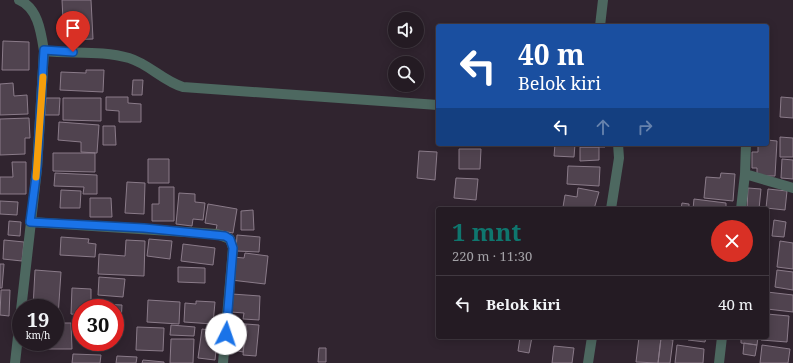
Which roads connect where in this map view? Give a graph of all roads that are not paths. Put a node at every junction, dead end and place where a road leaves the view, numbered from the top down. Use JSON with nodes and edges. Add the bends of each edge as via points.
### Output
{"nodes":[{"id":1,"x":19,"y":0,"type":"edge"},
{"id":2,"x":604,"y":0,"type":"edge"},
{"id":3,"x":32,"y":4,"type":"edge"},
{"id":4,"x":600,"y":24,"type":"edge"},
{"id":5,"x":44,"y":50,"type":"junction"},
{"id":6,"x":436,"y":105,"type":"edge"},
{"id":7,"x":618,"y":146,"type":"edge"},
{"id":8,"x":746,"y":146,"type":"edge"},
{"id":9,"x":746,"y":174,"type":"junction"},
{"id":10,"x":793,"y":188,"type":"edge"},
{"id":11,"x":611,"y":207,"type":"edge"},
{"id":12,"x":741,"y":207,"type":"edge"},
{"id":13,"x":30,"y":222,"type":"junction"},
{"id":14,"x":592,"y":339,"type":"edge"},
{"id":15,"x":722,"y":339,"type":"edge"},
{"id":16,"x":15,"y":363,"type":"edge"},
{"id":17,"x":224,"y":363,"type":"edge"},
{"id":18,"x":588,"y":363,"type":"edge"},
{"id":19,"x":719,"y":363,"type":"edge"}],
"edges":[{"from":1,"to":3,"type":"street"},
{"from":2,"to":4,"type":"street"},
{"from":3,"to":5,"type":"street"},
{"from":5,"to":6,"type":"street","via":[[104,53],[129,58],[182,87]]},
{"from":5,"to":13,"type":"street","via":[[37,162]]},
{"from":7,"to":11,"type":"street","via":[[619,158]]},
{"from":8,"to":9,"type":"street"},
{"from":9,"to":10,"type":"street"},
{"from":9,"to":12,"type":"street"},
{"from":13,"to":16,"type":"street"},
{"from":13,"to":17,"type":"street","via":[[218,234],[230,239],[233,248]]},
{"from":14,"to":18,"type":"street"},
{"from":15,"to":19,"type":"street"}]}
